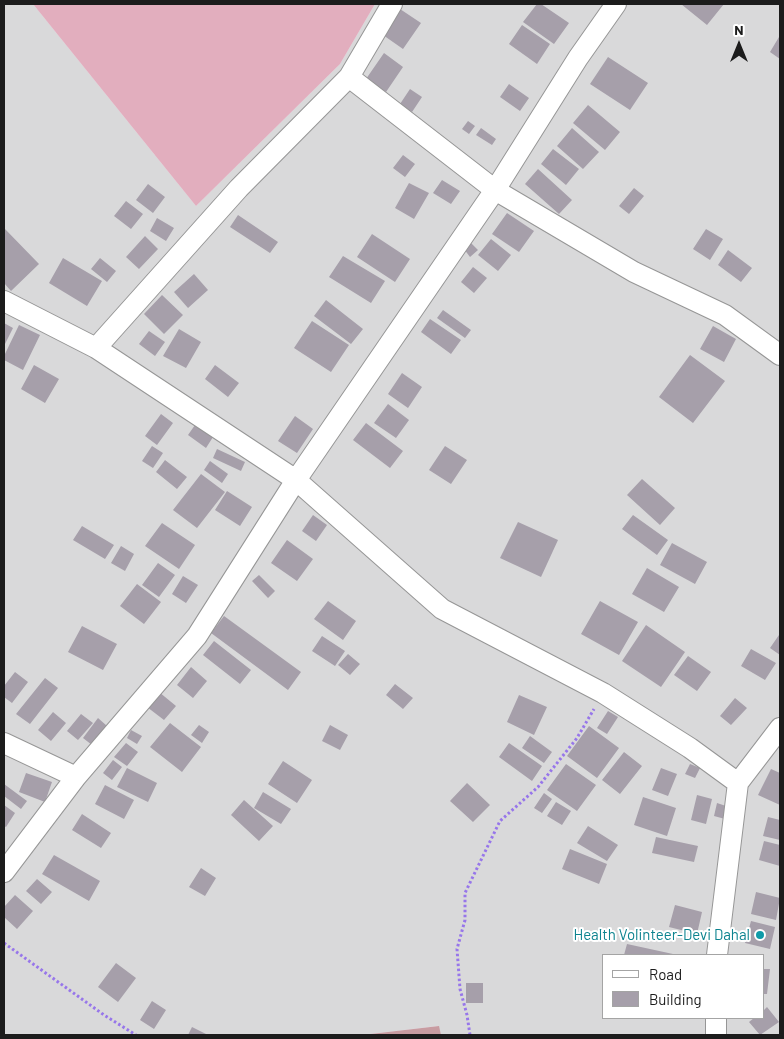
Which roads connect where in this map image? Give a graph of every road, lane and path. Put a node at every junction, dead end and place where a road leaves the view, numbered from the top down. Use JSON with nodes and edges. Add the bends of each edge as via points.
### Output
{"nodes":[{"id":1,"x":392,"y":4,"type":"edge"},
{"id":2,"x":616,"y":4,"type":"edge"},
{"id":3,"x":349,"y":77,"type":"junction"},
{"id":4,"x":495,"y":190,"type":"junction"},
{"id":5,"x":4,"y":301,"type":"edge"},
{"id":6,"x":96,"y":348,"type":"junction"},
{"id":7,"x":780,"y":355,"type":"edge"},
{"id":8,"x":296,"y":480,"type":"junction"},
{"id":9,"x":603,"y":693,"type":"junction"},
{"id":10,"x":780,"y":728,"type":"edge"},
{"id":11,"x":4,"y":743,"type":"edge"},
{"id":12,"x":76,"y":777,"type":"junction"},
{"id":13,"x":738,"y":783,"type":"junction"},
{"id":14,"x":4,"y":872,"type":"edge"},
{"id":15,"x":4,"y":942,"type":"edge"},
{"id":16,"x":717,"y":954,"type":"edge"},
{"id":17,"x":716,"y":1019,"type":"edge"},
{"id":18,"x":136,"y":1035,"type":"edge"},
{"id":19,"x":470,"y":1035,"type":"edge"},
{"id":20,"x":716,"y":1035,"type":"edge"}],
"edges":[{"from":1,"to":3,"type":"street"},
{"from":2,"to":4,"type":"street"},
{"from":3,"to":4,"type":"street"},
{"from":3,"to":6,"type":"street","via":[[239,188]]},
{"from":4,"to":7,"type":"street","via":[[634,272],[725,315]]},
{"from":4,"to":8,"type":"street"},
{"from":5,"to":6,"type":"street"},
{"from":6,"to":8,"type":"street"},
{"from":8,"to":9,"type":"street","via":[[442,609]]},
{"from":8,"to":12,"type":"street","via":[[197,636]]},
{"from":9,"to":13,"type":"street"},
{"from":9,"to":19,"type":"path","via":[[577,738],[538,787],[500,821],[465,893],[465,920],[457,949],[460,989]]},
{"from":10,"to":13,"type":"street"},
{"from":11,"to":12,"type":"street"},
{"from":12,"to":14,"type":"street"},
{"from":13,"to":16,"type":"street"},
{"from":15,"to":18,"type":"path"},
{"from":17,"to":20,"type":"street"}]}
